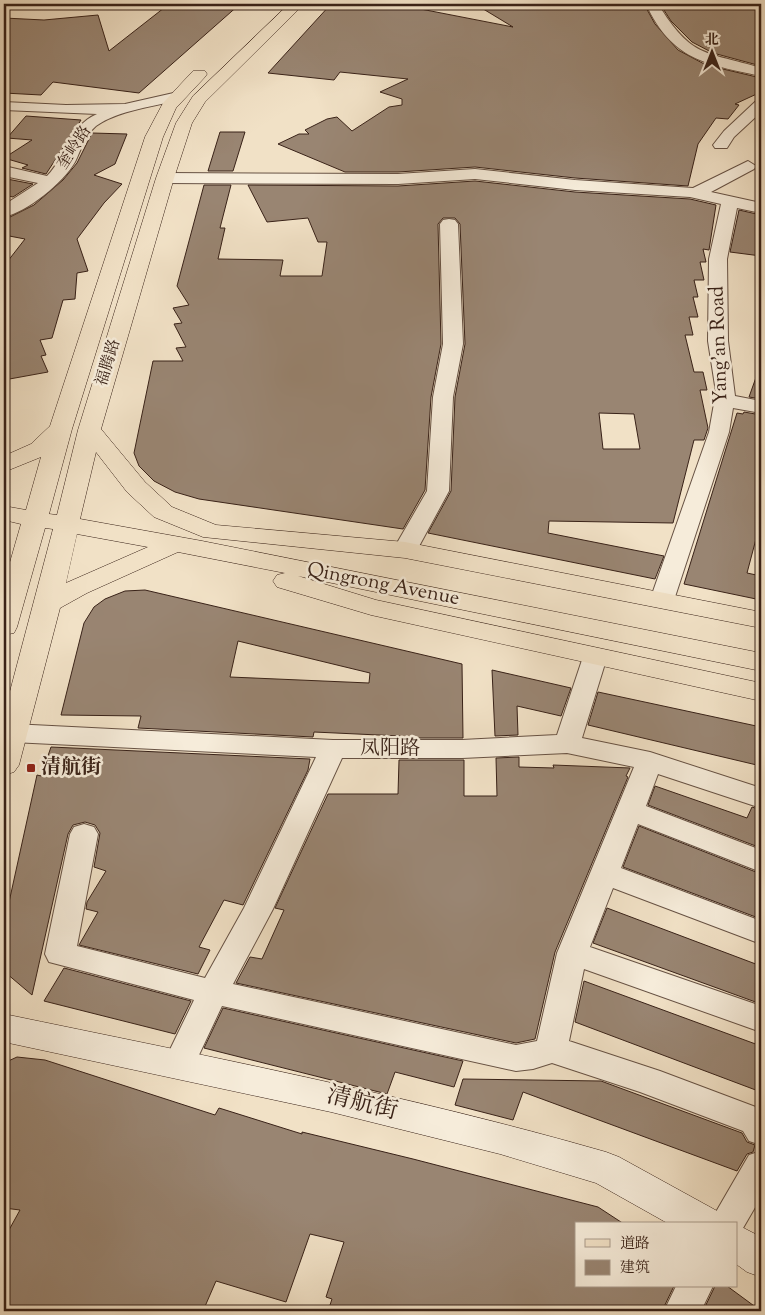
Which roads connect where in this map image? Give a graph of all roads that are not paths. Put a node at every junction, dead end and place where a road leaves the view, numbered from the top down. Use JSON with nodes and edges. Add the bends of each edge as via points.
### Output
{"nodes":[{"id":1,"x":272,"y":4,"type":"edge"},
{"id":2,"x":297,"y":4,"type":"edge"},
{"id":3,"x":652,"y":4,"type":"edge"},
{"id":4,"x":761,"y":72,"type":"edge"},
{"id":5,"x":178,"y":96,"type":"junction"},
{"id":6,"x":761,"y":104,"type":"edge"},
{"id":7,"x":4,"y":106,"type":"edge"},
{"id":8,"x":124,"y":109,"type":"junction"},
{"id":9,"x":722,"y":145,"type":"dead end"},
{"id":10,"x":748,"y":166,"type":"dead end"},
{"id":11,"x":4,"y":171,"type":"edge"},
{"id":12,"x":165,"y":178,"type":"junction"},
{"id":13,"x":49,"y":181,"type":"junction"},
{"id":14,"x":696,"y":193,"type":"junction"},
{"id":15,"x":730,"y":200,"type":"junction"},
{"id":16,"x":761,"y":208,"type":"edge"},
{"id":17,"x":4,"y":212,"type":"edge"},
{"id":18,"x":449,"y":224,"type":"dead end"},
{"id":19,"x":724,"y":400,"type":"junction"},
{"id":20,"x":761,"y":407,"type":"edge"},
{"id":21,"x":60,"y":429,"type":"junction"},
{"id":22,"x":88,"y":430,"type":"junction"},
{"id":23,"x":4,"y":466,"type":"edge"},
{"id":24,"x":4,"y":496,"type":"edge"},
{"id":25,"x":37,"y":510,"type":"junction"},
{"id":26,"x":4,"y":513,"type":"edge"},
{"id":27,"x":69,"y":516,"type":"junction"},
{"id":28,"x":207,"y":540,"type":"junction"},
{"id":29,"x":176,"y":544,"type":"junction"},
{"id":30,"x":406,"y":550,"type":"junction"},
{"id":31,"x":375,"y":574,"type":"junction"},
{"id":32,"x":4,"y":578,"type":"edge"},
{"id":33,"x":662,"y":600,"type":"junction"},
{"id":34,"x":48,"y":604,"type":"junction"},
{"id":35,"x":7,"y":615,"type":"edge"},
{"id":36,"x":761,"y":620,"type":"edge"},
{"id":37,"x":761,"y":644,"type":"edge"},
{"id":38,"x":595,"y":657,"type":"junction"},
{"id":39,"x":761,"y":662,"type":"edge"},
{"id":40,"x":761,"y":692,"type":"edge"},
{"id":41,"x":12,"y":733,"type":"junction"},
{"id":42,"x":567,"y":744,"type":"junction"},
{"id":43,"x":333,"y":749,"type":"junction"},
{"id":44,"x":650,"y":761,"type":"junction"},
{"id":45,"x":4,"y":765,"type":"edge"},
{"id":46,"x":761,"y":798,"type":"edge"},
{"id":47,"x":629,"y":810,"type":"junction"},
{"id":48,"x":84,"y":834,"type":"dead end"},
{"id":49,"x":761,"y":861,"type":"edge"},
{"id":50,"x":605,"y":873,"type":"junction"},
{"id":51,"x":761,"y":933,"type":"edge"},
{"id":52,"x":572,"y":954,"type":"junction"},
{"id":53,"x":213,"y":992,"type":"junction"},
{"id":54,"x":761,"y":1019,"type":"edge"},
{"id":55,"x":4,"y":1028,"type":"edge"},
{"id":56,"x":551,"y":1049,"type":"junction"},
{"id":57,"x":179,"y":1064,"type":"junction"},
{"id":58,"x":761,"y":1131,"type":"edge"},
{"id":59,"x":761,"y":1166,"type":"edge"},
{"id":60,"x":701,"y":1222,"type":"edge"},
{"id":61,"x":728,"y":1222,"type":"edge"},
{"id":62,"x":738,"y":1243,"type":"edge"},
{"id":63,"x":761,"y":1259,"type":"edge"},
{"id":64,"x":694,"y":1288,"type":"edge"},
{"id":65,"x":682,"y":1311,"type":"edge"}],
"edges":[{"from":1,"to":5,"type":"main road","name":"福腾路"},
{"from":2,"to":12,"type":"main road","name":"福腾路","via":[[192,108]]},
{"from":3,"to":4,"type":"street","via":[[671,34],[684,47],[706,57]]},
{"from":5,"to":8,"type":"street"},
{"from":5,"to":21,"type":"main road","name":"福腾路","via":[[168,106],[154,137]]},
{"from":6,"to":9,"type":"street","via":[[729,134]]},
{"from":7,"to":8,"type":"street"},
{"from":8,"to":13,"type":"street","name":"奎岭路","via":[[92,122],[58,174]]},
{"from":10,"to":14,"type":"street"},
{"from":11,"to":13,"type":"street"},
{"from":12,"to":14,"type":"street","via":[[398,180],[475,174],[575,186]]},
{"from":12,"to":22,"type":"main road","name":"福腾路"},
{"from":13,"to":17,"type":"street","name":"奎岭路"},
{"from":14,"to":15,"type":"street"},
{"from":15,"to":16,"type":"street"},
{"from":15,"to":19,"type":"street","name":"Yang'an Road","via":[[718,259],[718,341],[726,392]]},
{"from":18,"to":30,"type":"street","via":[[453,344],[443,397],[438,492]]},
{"from":19,"to":20,"type":"street"},
{"from":19,"to":33,"type":"street","name":"Yang'an Road","via":[[719,432]]},
{"from":21,"to":23,"type":"main road","via":[[39,449]]},
{"from":21,"to":25,"type":"main road","name":"福腾路"},
{"from":22,"to":27,"type":"main road","name":"福腾路"},
{"from":22,"to":28,"type":"main road","via":[[136,487],[163,512]]},
{"from":24,"to":25,"type":"main road","name":"Qingrong Avenue"},
{"from":25,"to":26,"type":"main road","name":"Qingrong Avenue"},
{"from":25,"to":27,"type":"main road","name":"Qingrong Avenue"},
{"from":25,"to":35,"type":"main road","name":"福腾路"},
{"from":27,"to":28,"type":"main road","name":"Qingrong Avenue"},
{"from":27,"to":29,"type":"main road","name":"Qingrong Avenue"},
{"from":27,"to":34,"type":"main road","name":"福腾路"},
{"from":28,"to":29,"type":"main road","name":"Qingrong Avenue"},
{"from":28,"to":30,"type":"main road","via":[[369,545]]},
{"from":28,"to":31,"type":"main road","name":"Qingrong Avenue"},
{"from":28,"to":38,"type":"main road","via":[[218,561],[371,607]]},
{"from":29,"to":34,"type":"main road","via":[[78,587]]},
{"from":30,"to":33,"type":"main road"},
{"from":31,"to":37,"type":"main road","name":"Qingrong Avenue"},
{"from":31,"to":39,"type":"main road","name":"Qingrong Avenue"},
{"from":32,"to":35,"type":"main road"},
{"from":33,"to":36,"type":"main road"},
{"from":34,"to":41,"type":"main road","name":"福腾路"},
{"from":38,"to":40,"type":"main road"},
{"from":38,"to":42,"type":"street"},
{"from":41,"to":43,"type":"street","name":"凤阳路"},
{"from":41,"to":45,"type":"main road","name":"福腾路"},
{"from":42,"to":43,"type":"street","name":"凤阳路","via":[[462,749]]},
{"from":42,"to":44,"type":"street","name":"凤阳路"},
{"from":43,"to":53,"type":"street","via":[[258,909]]},
{"from":44,"to":46,"type":"street","name":"凤阳路"},
{"from":44,"to":47,"type":"street"},
{"from":47,"to":49,"type":"street"},
{"from":47,"to":50,"type":"street"},
{"from":48,"to":53,"type":"street","via":[[60,954]]},
{"from":50,"to":51,"type":"street"},
{"from":50,"to":52,"type":"street"},
{"from":52,"to":54,"type":"street"},
{"from":52,"to":56,"type":"street"},
{"from":53,"to":56,"type":"street","via":[[516,1058],[534,1056]]},
{"from":53,"to":57,"type":"street"},
{"from":55,"to":57,"type":"street","name":"清航街"},
{"from":56,"to":58,"type":"street","via":[[648,1081],[755,1122]]},
{"from":57,"to":60,"type":"street","name":"清航街","via":[[500,1138],[606,1169]]},
{"from":59,"to":61,"type":"street"},
{"from":62,"to":63,"type":"street"},
{"from":64,"to":65,"type":"street"}]}
